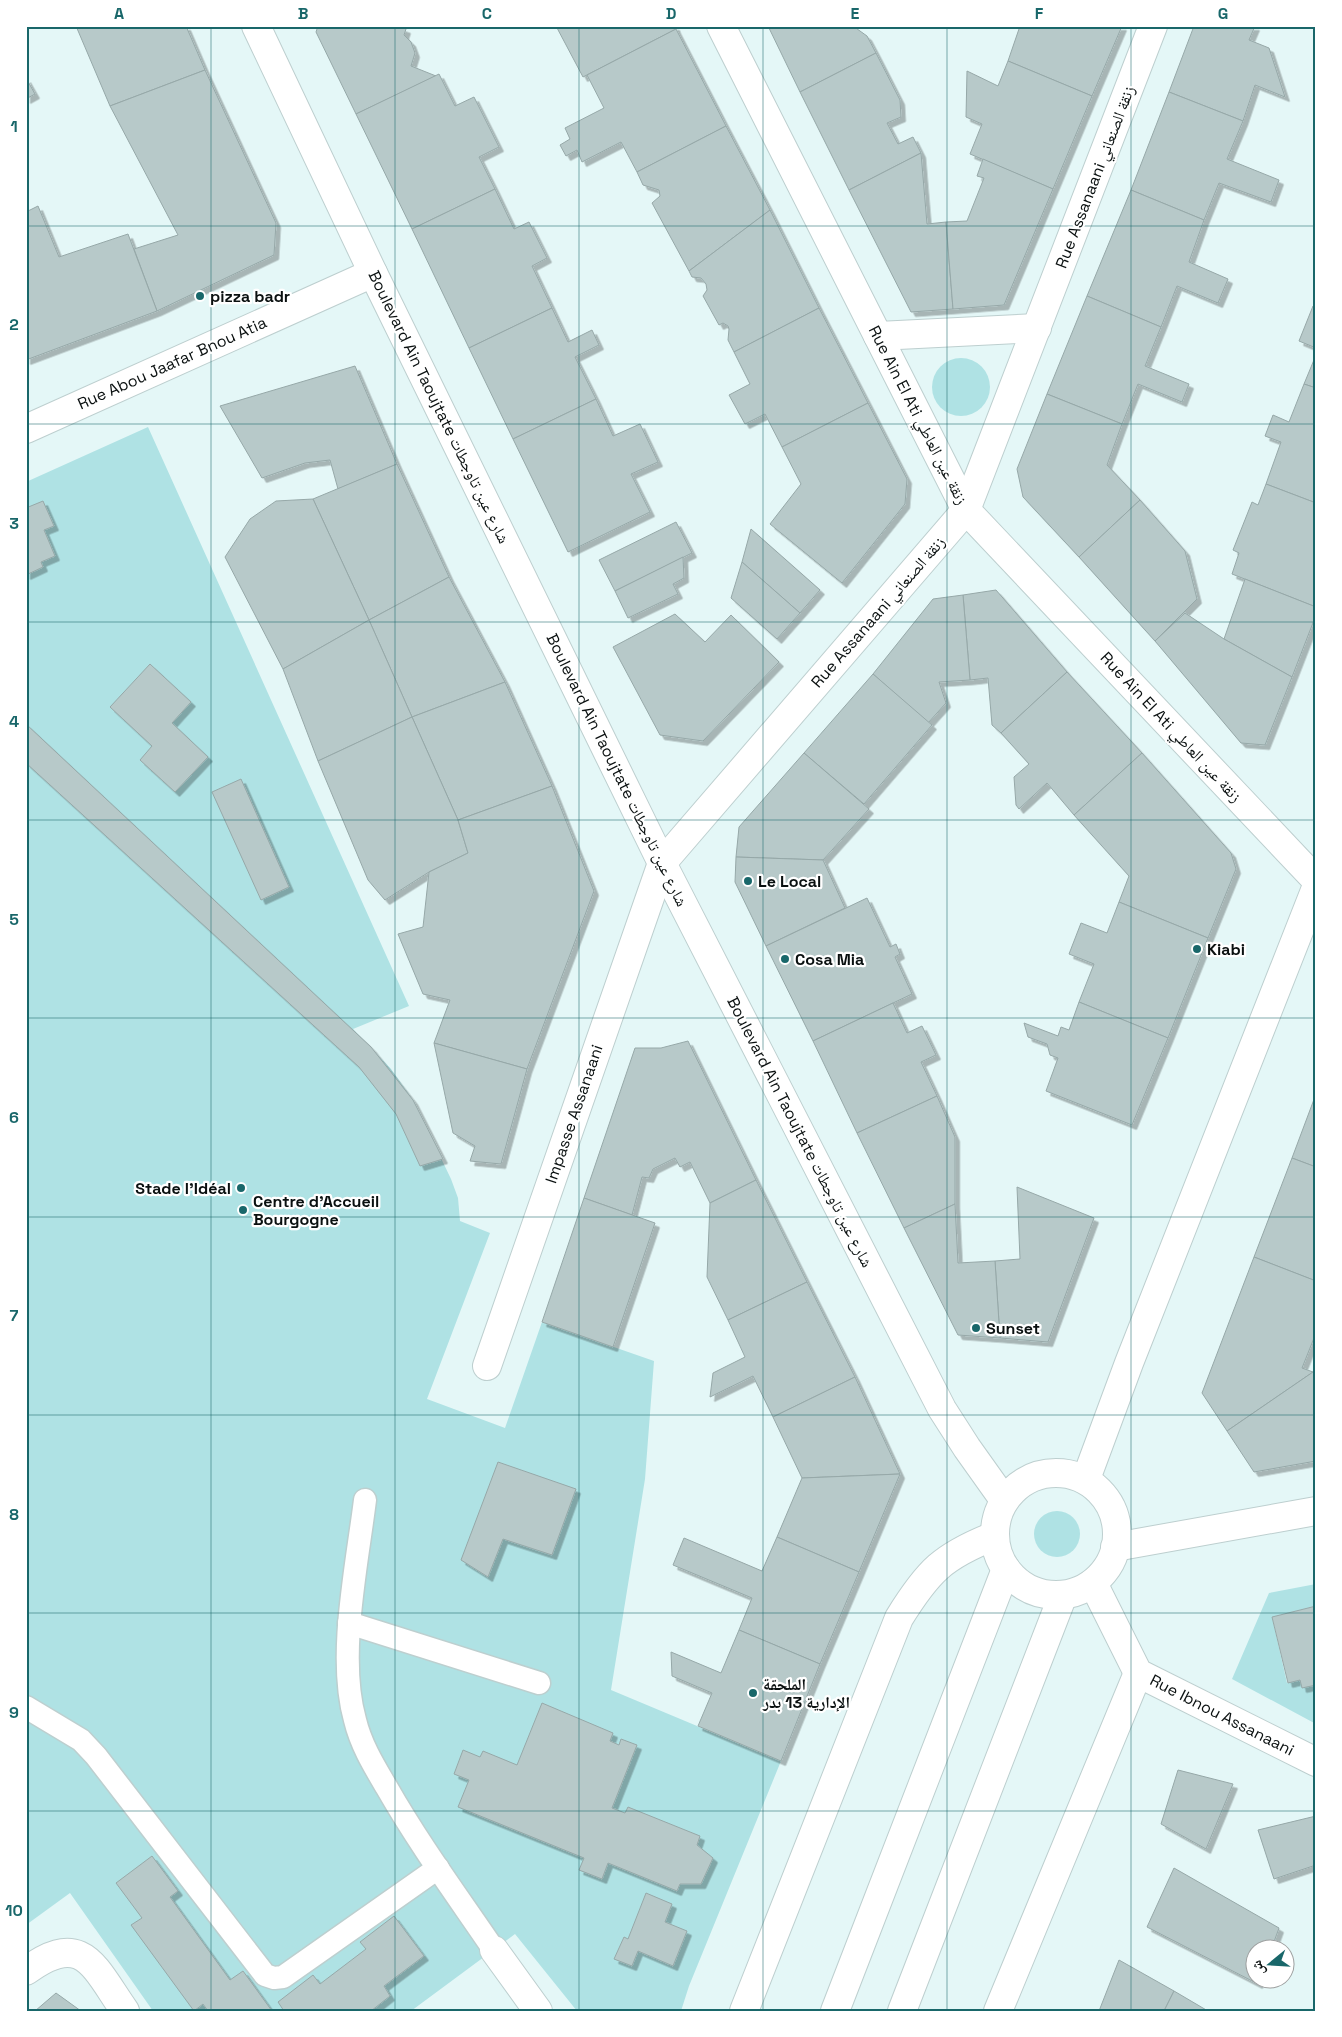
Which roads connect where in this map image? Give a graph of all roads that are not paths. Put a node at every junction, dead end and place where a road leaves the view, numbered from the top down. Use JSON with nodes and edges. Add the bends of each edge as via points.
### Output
{"nodes":[{"id":1,"x":256,"y":26,"type":"edge"},
{"id":2,"x":721,"y":26,"type":"edge"},
{"id":3,"x":1153,"y":26,"type":"edge"},
{"id":4,"x":373,"y":273,"type":"junction"},
{"id":5,"x":1037,"y":328,"type":"junction"},
{"id":6,"x":878,"y":336,"type":"junction"},
{"id":7,"x":26,"y":430,"type":"edge"},
{"id":8,"x":966,"y":510,"type":"junction"},
{"id":9,"x":662,"y":863,"type":"junction"},
{"id":10,"x":1316,"y":880,"type":"edge"},
{"id":11,"x":1316,"y":888,"type":"edge"},
{"id":12,"x":487,"y":1366,"type":"dead end"},
{"id":13,"x":1086,"y":1479,"type":"junction"},
{"id":14,"x":365,"y":1500,"type":"dead end"},
{"id":15,"x":1004,"y":1500,"type":"junction"},
{"id":16,"x":1316,"y":1511,"type":"edge"},
{"id":17,"x":994,"y":1536,"type":"junction"},
{"id":18,"x":1116,"y":1547,"type":"junction"},
{"id":19,"x":1006,"y":1569,"type":"junction"},
{"id":20,"x":1093,"y":1583,"type":"junction"},
{"id":21,"x":1063,"y":1595,"type":"junction"},
{"id":22,"x":349,"y":1623,"type":"junction"},
{"id":23,"x":1138,"y":1673,"type":"junction"},
{"id":24,"x":539,"y":1683,"type":"dead end"},
{"id":25,"x":26,"y":1707,"type":"edge"},
{"id":26,"x":1316,"y":1762,"type":"edge"},
{"id":27,"x":438,"y":1868,"type":"junction"},
{"id":28,"x":494,"y":1950,"type":"joint"},
{"id":29,"x":26,"y":1971,"type":"edge"},
{"id":30,"x":125,"y":2011,"type":"edge"},
{"id":31,"x":538,"y":2011,"type":"edge"},
{"id":32,"x":744,"y":2011,"type":"edge"},
{"id":33,"x":836,"y":2011,"type":"edge"},
{"id":34,"x":902,"y":2011,"type":"edge"},
{"id":35,"x":998,"y":2011,"type":"edge"}],
"edges":[{"from":1,"to":4,"type":"street","name":"Boulevard Ain Taoujtate شارع عين تاوجطات"},
{"from":2,"to":6,"type":"street","name":"Rue Ain El Ati زنقة عين العاطي"},
{"from":3,"to":5,"type":"street","name":"Rue Assanaani زنقة الصنعاني"},
{"from":4,"to":7,"type":"street","name":"Rue Abou Jaafar Bnou Atia"},
{"from":4,"to":9,"type":"street","name":"Boulevard Ain Taoujtate شارع عين تاوجطات"},
{"from":5,"to":6,"type":"street"},
{"from":5,"to":8,"type":"street","name":"Rue Assanaani زنقة الصنعاني"},
{"from":6,"to":8,"type":"street","name":"Rue Ain El Ati زنقة عين العاطي"},
{"from":8,"to":9,"type":"street","name":"Rue Assanaani زنقة الصنعاني"},
{"from":8,"to":10,"type":"street","name":"Rue Ain El Ati زنقة عين العاطي"},
{"from":9,"to":12,"type":"street","name":"Impasse Assanaani"},
{"from":9,"to":15,"type":"street","name":"Boulevard Ain Taoujtate شارع عين تاوجطات","via":[[942,1409]]},
{"from":11,"to":13,"type":"street"},
{"from":13,"to":15,"type":"street","via":[[1052,1472],[1034,1476],[1017,1486]]},
{"from":13,"to":18,"type":"street","via":[[1109,1503],[1117,1532]]},
{"from":14,"to":22,"type":"lane"},
{"from":15,"to":17,"type":"street","via":[[996,1517]]},
{"from":16,"to":18,"type":"street"},
{"from":17,"to":19,"type":"street","via":[[997,1553]]},
{"from":17,"to":32,"type":"street","via":[[945,1559],[913,1595],[899,1618]]},
{"from":18,"to":20,"type":"street","via":[[1103,1573]]},
{"from":19,"to":21,"type":"street","via":[[1031,1590]]},
{"from":19,"to":33,"type":"street"},
{"from":20,"to":21,"type":"street"},
{"from":20,"to":23,"type":"street","name":"Rue Ibnou Assanaani"},
{"from":21,"to":34,"type":"street"},
{"from":22,"to":24,"type":"lane"},
{"from":22,"to":27,"type":"lane","via":[[349,1683],[354,1719],[365,1749],[397,1807]]},
{"from":23,"to":26,"type":"street","name":"Rue Ibnou Assanaani"},
{"from":23,"to":35,"type":"street"},
{"from":25,"to":27,"type":"lane","via":[[81,1740],[96,1756],[265,1975],[283,1977]]},
{"from":27,"to":28,"type":"lane"},
{"from":28,"to":31,"type":"street"},
{"from":29,"to":30,"type":"street","via":[[54,1954],[67,1951],[81,1956],[91,1963]]}]}
